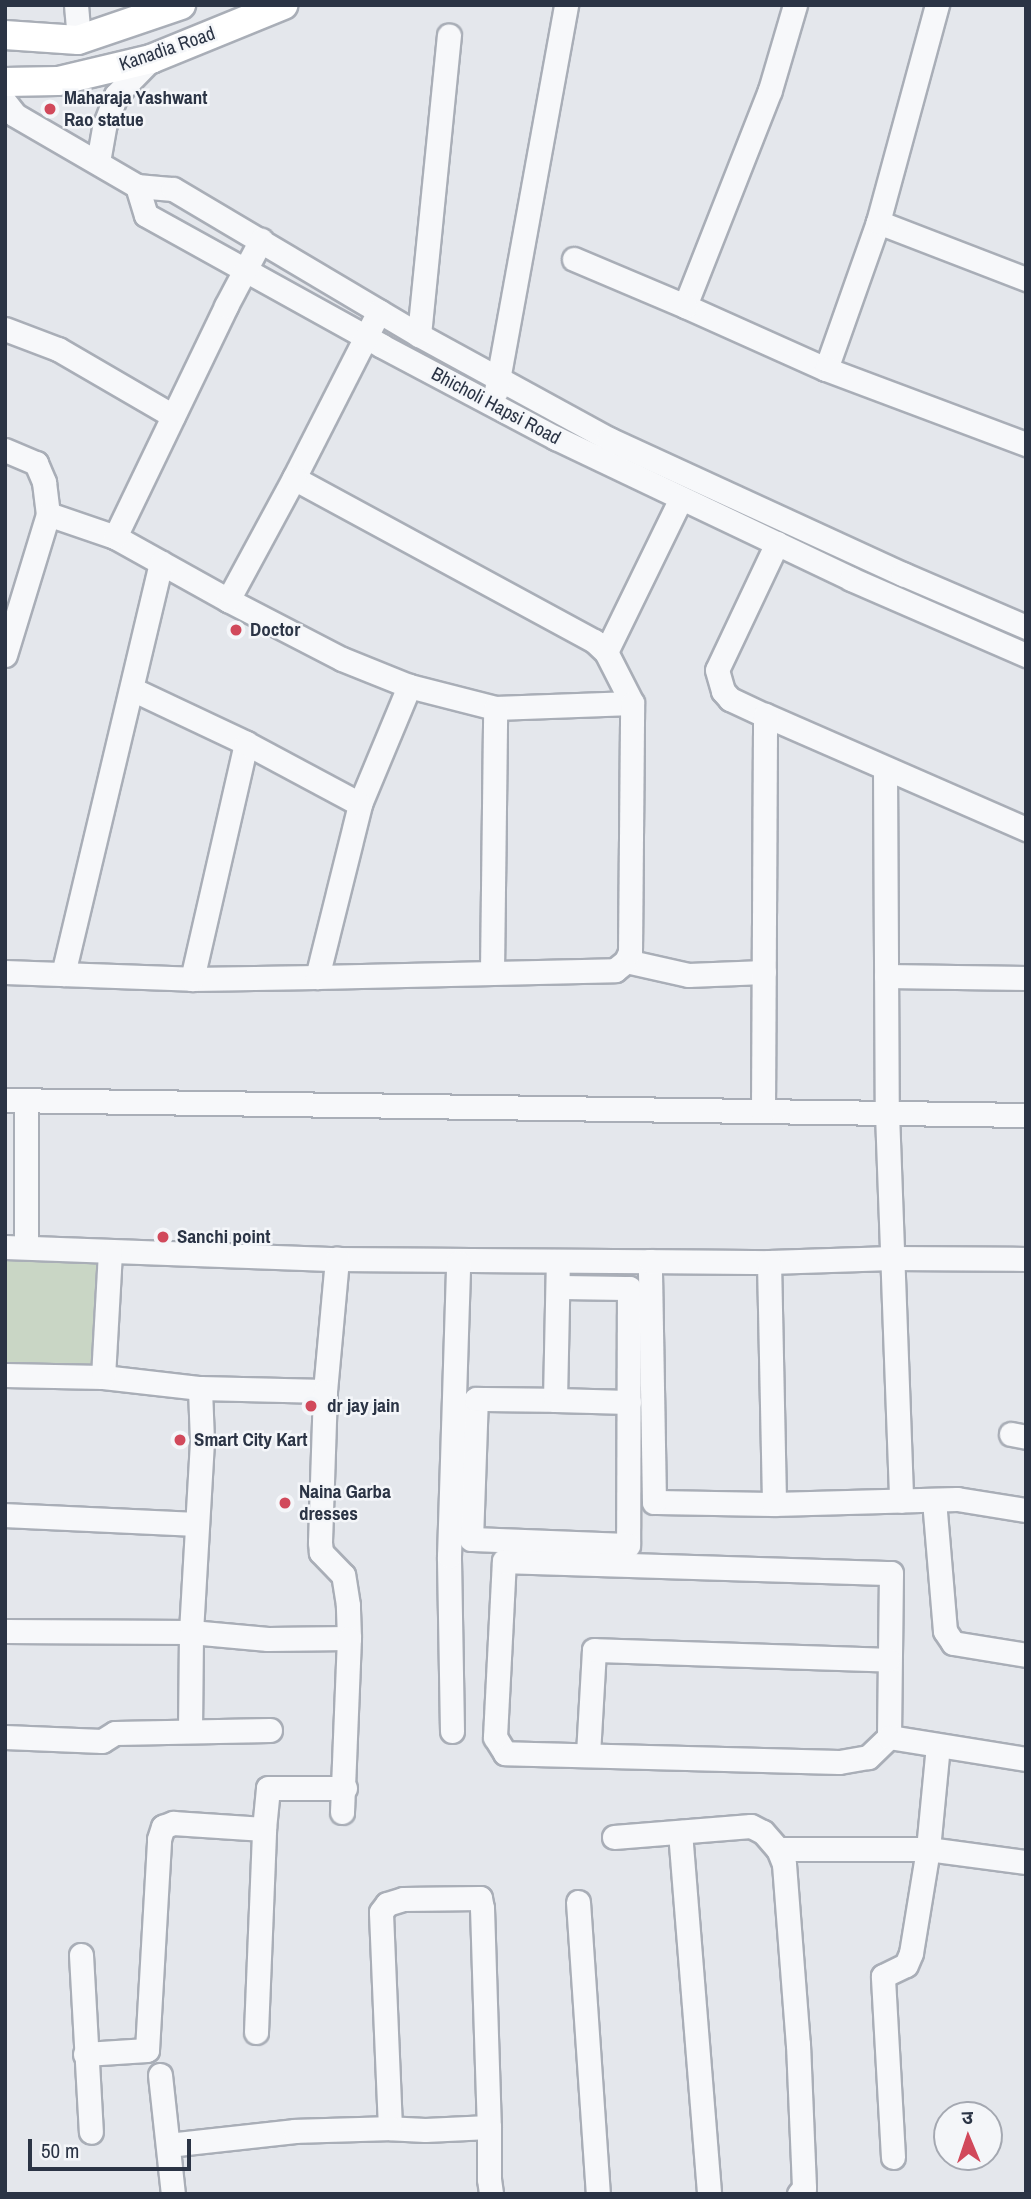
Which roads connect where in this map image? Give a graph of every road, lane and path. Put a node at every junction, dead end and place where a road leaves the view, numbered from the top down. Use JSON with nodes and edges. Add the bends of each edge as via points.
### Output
{"nodes":[{"id":1,"x":76,"y":5,"type":"edge"},
{"id":2,"x":283,"y":5,"type":"edge"},
{"id":3,"x":566,"y":5,"type":"edge"},
{"id":4,"x":795,"y":5,"type":"edge"},
{"id":5,"x":937,"y":5,"type":"edge"},
{"id":6,"x":174,"y":7,"type":"edge"},
{"id":7,"x":5,"y":35,"type":"edge"},
{"id":8,"x":449,"y":35,"type":"dead end"},
{"id":9,"x":79,"y":39,"type":"junction"},
{"id":10,"x":151,"y":59,"type":"junction"},
{"id":11,"x":5,"y":82,"type":"edge"},
{"id":12,"x":5,"y":102,"type":"edge"},
{"id":13,"x":98,"y":162,"type":"junction"},
{"id":14,"x":137,"y":186,"type":"junction"},
{"id":15,"x":878,"y":222,"type":"junction"},
{"id":16,"x":261,"y":240,"type":"junction"},
{"id":17,"x":574,"y":258,"type":"dead end"},
{"id":18,"x":245,"y":270,"type":"junction"},
{"id":19,"x":1026,"y":279,"type":"edge"},
{"id":20,"x":685,"y":306,"type":"junction"},
{"id":21,"x":379,"y":311,"type":"junction"},
{"id":22,"x":5,"y":329,"type":"edge"},
{"id":23,"x":419,"y":335,"type":"junction"},
{"id":24,"x":366,"y":337,"type":"junction"},
{"id":25,"x":826,"y":369,"type":"junction"},
{"id":26,"x":499,"y":378,"type":"junction"},
{"id":27,"x":492,"y":404,"type":"junction"},
{"id":28,"x":173,"y":416,"type":"junction"},
{"id":29,"x":1026,"y":444,"type":"edge"},
{"id":30,"x":5,"y":450,"type":"edge"},
{"id":31,"x":294,"y":478,"type":"junction"},
{"id":32,"x":681,"y":498,"type":"junction"},
{"id":33,"x":48,"y":514,"type":"junction"},
{"id":34,"x":115,"y":537,"type":"junction"},
{"id":35,"x":777,"y":543,"type":"junction"},
{"id":36,"x":161,"y":563,"type":"junction"},
{"id":37,"x":13,"y":591,"type":"edge"},
{"id":38,"x":228,"y":600,"type":"junction"},
{"id":39,"x":1026,"y":627,"type":"edge"},
{"id":40,"x":606,"y":652,"type":"junction"},
{"id":41,"x":1026,"y":654,"type":"edge"},
{"id":42,"x":5,"y":655,"type":"edge"},
{"id":43,"x":409,"y":686,"type":"junction"},
{"id":44,"x":132,"y":690,"type":"junction"},
{"id":45,"x":632,"y":704,"type":"junction"},
{"id":46,"x":495,"y":708,"type":"junction"},
{"id":47,"x":765,"y":715,"type":"junction"},
{"id":48,"x":246,"y":743,"type":"junction"},
{"id":49,"x":885,"y":769,"type":"junction"},
{"id":50,"x":360,"y":804,"type":"junction"},
{"id":51,"x":1023,"y":820,"type":"edge"},
{"id":52,"x":626,"y":961,"type":"junction"},
{"id":53,"x":492,"y":971,"type":"junction"},
{"id":54,"x":5,"y":972,"type":"edge"},
{"id":55,"x":764,"y":972,"type":"junction"},
{"id":56,"x":64,"y":974,"type":"junction"},
{"id":57,"x":886,"y":976,"type":"junction"},
{"id":58,"x":317,"y":977,"type":"junction"},
{"id":59,"x":1026,"y":978,"type":"edge"},
{"id":60,"x":192,"y":979,"type":"junction"},
{"id":61,"x":15,"y":1102,"type":"edge"},
{"id":62,"x":763,"y":1111,"type":"junction"},
{"id":63,"x":887,"y":1113,"type":"junction"},
{"id":64,"x":1026,"y":1115,"type":"edge"},
{"id":65,"x":16,"y":1247,"type":"edge"},
{"id":66,"x":110,"y":1252,"type":"junction"},
{"id":67,"x":892,"y":1258,"type":"junction"},
{"id":68,"x":337,"y":1259,"type":"junction"},
{"id":69,"x":1026,"y":1259,"type":"edge"},
{"id":70,"x":558,"y":1261,"type":"junction"},
{"id":71,"x":650,"y":1261,"type":"junction"},
{"id":72,"x":458,"y":1262,"type":"junction"},
{"id":73,"x":769,"y":1262,"type":"junction"},
{"id":74,"x":558,"y":1287,"type":"junction"},
{"id":75,"x":5,"y":1375,"type":"edge"},
{"id":76,"x":103,"y":1377,"type":"junction"},
{"id":77,"x":200,"y":1388,"type":"junction"},
{"id":78,"x":325,"y":1391,"type":"junction"},
{"id":79,"x":555,"y":1400,"type":"junction"},
{"id":80,"x":629,"y":1402,"type":"junction"},
{"id":81,"x":934,"y":1500,"type":"junction"},
{"id":82,"x":901,"y":1501,"type":"junction"},
{"id":83,"x":774,"y":1504,"type":"junction"},
{"id":84,"x":1026,"y":1510,"type":"edge"},
{"id":85,"x":5,"y":1515,"type":"edge"},
{"id":86,"x":196,"y":1524,"type":"junction"},
{"id":87,"x":5,"y":1631,"type":"edge"},
{"id":88,"x":191,"y":1632,"type":"junction"},
{"id":89,"x":349,"y":1638,"type":"junction"},
{"id":90,"x":1026,"y":1654,"type":"edge"},
{"id":91,"x":888,"y":1660,"type":"junction"},
{"id":92,"x":190,"y":1730,"type":"junction"},
{"id":93,"x":270,"y":1730,"type":"dead end"},
{"id":94,"x":452,"y":1731,"type":"dead end"},
{"id":95,"x":5,"y":1737,"type":"edge"},
{"id":96,"x":889,"y":1737,"type":"junction"},
{"id":97,"x":938,"y":1746,"type":"junction"},
{"id":98,"x":588,"y":1754,"type":"junction"},
{"id":99,"x":1026,"y":1759,"type":"edge"},
{"id":100,"x":345,"y":1788,"type":"junction"},
{"id":101,"x":342,"y":1812,"type":"dead end"},
{"id":102,"x":264,"y":1829,"type":"junction"},
{"id":103,"x":680,"y":1832,"type":"junction"},
{"id":104,"x":614,"y":1837,"type":"dead end"},
{"id":105,"x":778,"y":1849,"type":"junction"},
{"id":106,"x":928,"y":1849,"type":"junction"},
{"id":107,"x":1026,"y":1862,"type":"edge"},
{"id":108,"x":578,"y":1902,"type":"dead end"},
{"id":109,"x":81,"y":1955,"type":"dead end"},
{"id":110,"x":256,"y":2032,"type":"dead end"},
{"id":111,"x":85,"y":2054,"type":"junction"},
{"id":112,"x":160,"y":2075,"type":"dead end"},
{"id":113,"x":489,"y":2127,"type":"junction"},
{"id":114,"x":390,"y":2128,"type":"junction"},
{"id":115,"x":91,"y":2132,"type":"dead end"},
{"id":116,"x":168,"y":2145,"type":"junction"},
{"id":117,"x":892,"y":2157,"type":"dead end"},
{"id":118,"x":173,"y":2194,"type":"edge"},
{"id":119,"x":491,"y":2194,"type":"edge"},
{"id":120,"x":598,"y":2194,"type":"edge"},
{"id":121,"x":709,"y":2194,"type":"edge"},
{"id":122,"x":799,"y":2194,"type":"edge"}],
"edges":[{"from":1,"to":9,"type":"street"},
{"from":2,"to":10,"type":"main road","name":"Kanadia Road"},
{"from":3,"to":26,"type":"street"},
{"from":4,"to":20,"type":"street","via":[[770,90]]},
{"from":5,"to":15,"type":"street"},
{"from":6,"to":9,"type":"main road","name":"Kanadia Road"},
{"from":7,"to":9,"type":"main road","name":"Kanadia Road"},
{"from":8,"to":23,"type":"street"},
{"from":10,"to":11,"type":"main road","name":"Kanadia Road","via":[[58,81]]},
{"from":10,"to":13,"type":"street","via":[[116,95]]},
{"from":12,"to":13,"type":"street","via":[[15,115]]},
{"from":13,"to":14,"type":"street"},
{"from":14,"to":16,"type":"street","via":[[173,189]]},
{"from":14,"to":18,"type":"street","name":"Bhicholi Hapsi Road","via":[[146,215]]},
{"from":15,"to":19,"type":"street"},
{"from":15,"to":25,"type":"street"},
{"from":16,"to":18,"type":"street"},
{"from":16,"to":21,"type":"street"},
{"from":17,"to":20,"type":"street"},
{"from":18,"to":24,"type":"street","name":"Bhicholi Hapsi Road"},
{"from":18,"to":28,"type":"street"},
{"from":20,"to":25,"type":"street"},
{"from":21,"to":23,"type":"street"},
{"from":21,"to":24,"type":"street"},
{"from":22,"to":28,"type":"street","via":[[58,349]]},
{"from":23,"to":26,"type":"street"},
{"from":24,"to":27,"type":"street","name":"Bhicholi Hapsi Road"},
{"from":24,"to":31,"type":"street"},
{"from":25,"to":29,"type":"street"},
{"from":26,"to":27,"type":"street"},
{"from":26,"to":39,"type":"street","via":[[609,439]]},
{"from":27,"to":32,"type":"street","name":"Bhicholi Hapsi Road"},
{"from":28,"to":34,"type":"street"},
{"from":30,"to":33,"type":"street","via":[[36,463]]},
{"from":31,"to":38,"type":"street"},
{"from":31,"to":40,"type":"street","via":[[549,615]]},
{"from":32,"to":35,"type":"street","name":"Bhicholi Hapsi Road"},
{"from":32,"to":40,"type":"street"},
{"from":33,"to":34,"type":"street"},
{"from":33,"to":37,"type":"street"},
{"from":34,"to":36,"type":"street"},
{"from":35,"to":41,"type":"street","name":"Bhicholi Hapsi Road"},
{"from":35,"to":47,"type":"street","via":[[717,670],[730,699]]},
{"from":36,"to":38,"type":"street"},
{"from":36,"to":44,"type":"street"},
{"from":37,"to":42,"type":"street"},
{"from":38,"to":43,"type":"street","via":[[342,659]]},
{"from":40,"to":45,"type":"street"},
{"from":43,"to":46,"type":"street"},
{"from":43,"to":50,"type":"street"},
{"from":44,"to":48,"type":"street"},
{"from":44,"to":56,"type":"street"},
{"from":45,"to":46,"type":"street"},
{"from":45,"to":52,"type":"street"},
{"from":46,"to":53,"type":"street"},
{"from":47,"to":49,"type":"street"},
{"from":47,"to":55,"type":"street"},
{"from":48,"to":50,"type":"street"},
{"from":48,"to":60,"type":"street"},
{"from":49,"to":51,"type":"street"},
{"from":49,"to":57,"type":"street"},
{"from":50,"to":58,"type":"street"},
{"from":52,"to":53,"type":"street","via":[[615,970]]},
{"from":52,"to":55,"type":"street","via":[[688,975]]},
{"from":53,"to":58,"type":"street"},
{"from":54,"to":56,"type":"street"},
{"from":55,"to":62,"type":"street"},
{"from":56,"to":60,"type":"street"},
{"from":57,"to":59,"type":"street"},
{"from":57,"to":63,"type":"street"},
{"from":58,"to":60,"type":"street"},
{"from":61,"to":62,"type":"street"},
{"from":61,"to":65,"type":"street"},
{"from":62,"to":63,"type":"street"},
{"from":63,"to":64,"type":"street"},
{"from":63,"to":67,"type":"street"},
{"from":65,"to":66,"type":"street"},
{"from":66,"to":68,"type":"street"},
{"from":66,"to":76,"type":"street"},
{"from":67,"to":69,"type":"street"},
{"from":67,"to":73,"type":"street"},
{"from":67,"to":82,"type":"street"},
{"from":68,"to":72,"type":"street"},
{"from":68,"to":78,"type":"street"},
{"from":70,"to":71,"type":"street"},
{"from":70,"to":72,"type":"street"},
{"from":70,"to":74,"type":"street"},
{"from":71,"to":73,"type":"street"},
{"from":71,"to":83,"type":"street","via":[[654,1502]]},
{"from":72,"to":94,"type":"street","via":[[449,1556]]},
{"from":73,"to":83,"type":"street"},
{"from":74,"to":79,"type":"street"},
{"from":74,"to":80,"type":"street","via":[[629,1288]]},
{"from":75,"to":76,"type":"street"},
{"from":76,"to":77,"type":"street"},
{"from":77,"to":78,"type":"street"},
{"from":77,"to":86,"type":"street","via":[[202,1441]]},
{"from":78,"to":89,"type":"street","via":[[320,1542],[321,1552],[343,1575]]},
{"from":79,"to":80,"type":"street"},
{"from":79,"to":80,"type":"street","via":[[476,1399],[471,1539],[628,1545]]},
{"from":81,"to":82,"type":"street"},
{"from":81,"to":84,"type":"street"},
{"from":81,"to":90,"type":"street","via":[[945,1631],[953,1643]]},
{"from":82,"to":83,"type":"street"},
{"from":85,"to":86,"type":"street"},
{"from":86,"to":88,"type":"street"},
{"from":87,"to":88,"type":"street"},
{"from":88,"to":89,"type":"street","via":[[268,1639]]},
{"from":88,"to":92,"type":"street"},
{"from":89,"to":100,"type":"street"},
{"from":91,"to":96,"type":"street"},
{"from":91,"to":98,"type":"street","via":[[594,1650]]},
{"from":91,"to":98,"type":"street","via":[[891,1573],[504,1561],[498,1745],[505,1753]]},
{"from":92,"to":93,"type":"street"},
{"from":92,"to":95,"type":"street","via":[[115,1733],[102,1741]]},
{"from":96,"to":97,"type":"street"},
{"from":96,"to":98,"type":"street","via":[[867,1757],[839,1762]]},
{"from":97,"to":99,"type":"street"},
{"from":97,"to":106,"type":"street"},
{"from":100,"to":101,"type":"street"},
{"from":100,"to":102,"type":"street","via":[[268,1788]]},
{"from":102,"to":110,"type":"street"},
{"from":102,"to":111,"type":"street","via":[[173,1823],[163,1827],[147,2050]]},
{"from":103,"to":104,"type":"street"},
{"from":103,"to":105,"type":"street","via":[[751,1826]]},
{"from":103,"to":121,"type":"street"},
{"from":105,"to":106,"type":"street"},
{"from":105,"to":122,"type":"street","via":[[784,1864],[798,2044],[804,2188]]},
{"from":106,"to":107,"type":"street"},
{"from":106,"to":117,"type":"street","via":[[911,1953],[906,1965],[883,1976]]},
{"from":108,"to":120,"type":"street"},
{"from":109,"to":111,"type":"street"},
{"from":111,"to":115,"type":"street"},
{"from":112,"to":116,"type":"street"},
{"from":113,"to":114,"type":"street"},
{"from":113,"to":114,"type":"street","via":[[482,1908],[480,1898],[471,1897],[403,1899],[387,1904],[381,1912]]},
{"from":113,"to":119,"type":"street"},
{"from":114,"to":116,"type":"street","via":[[295,2131]]},
{"from":116,"to":118,"type":"street"}]}
